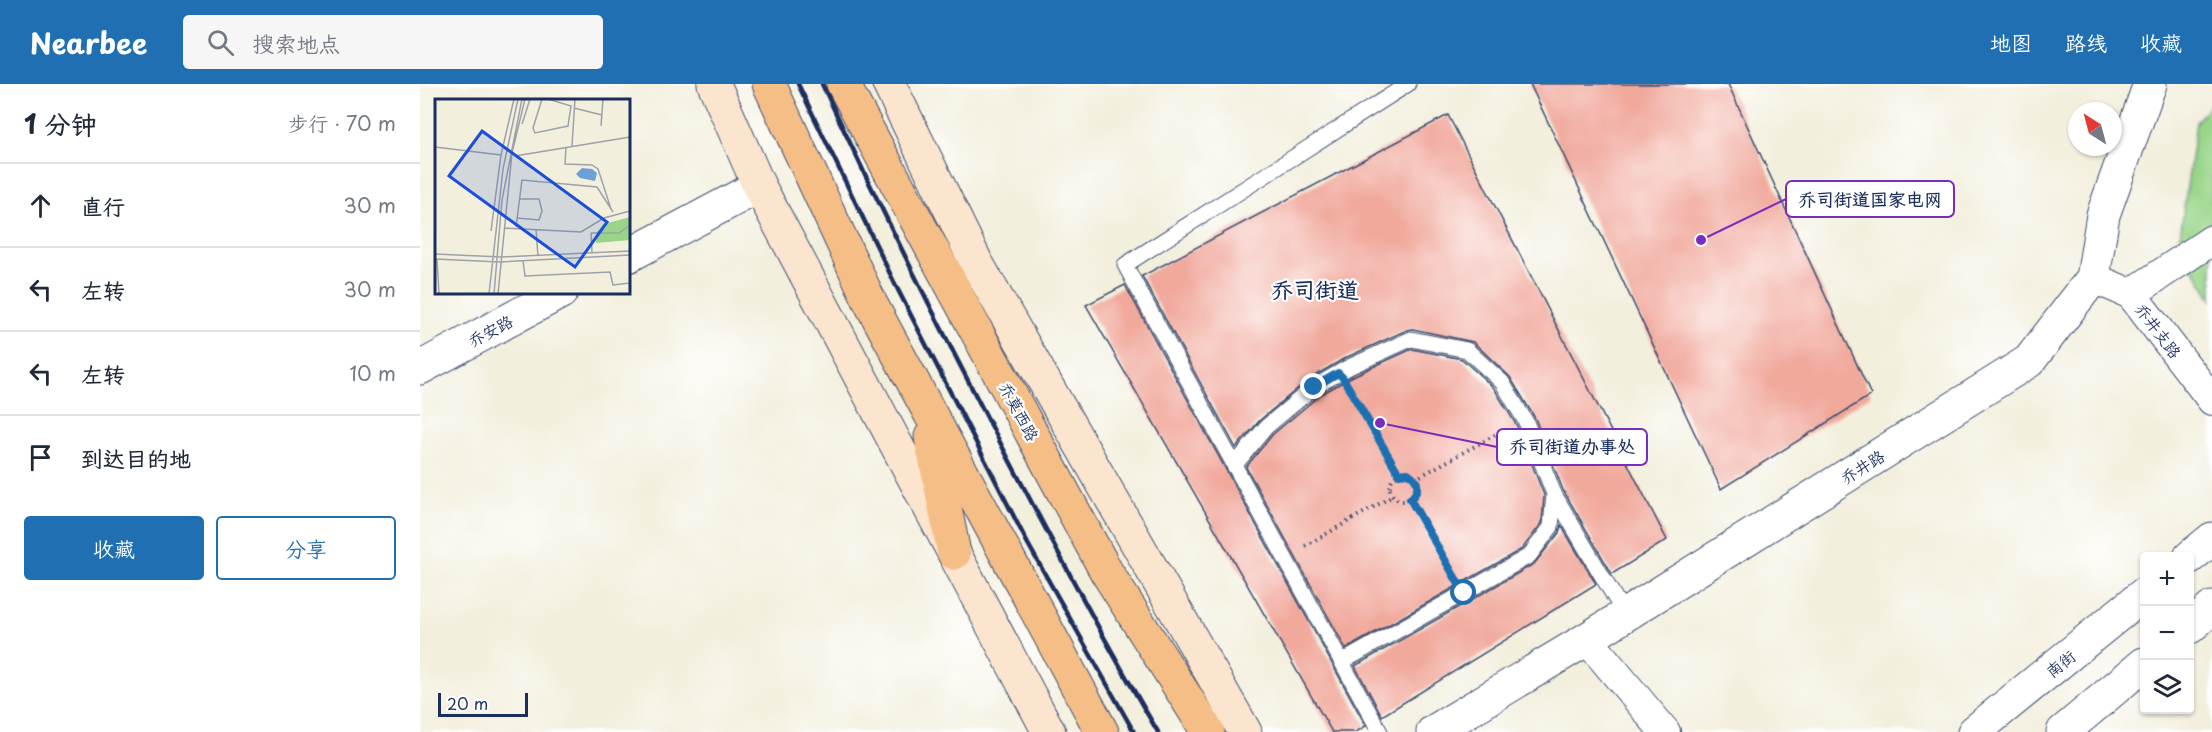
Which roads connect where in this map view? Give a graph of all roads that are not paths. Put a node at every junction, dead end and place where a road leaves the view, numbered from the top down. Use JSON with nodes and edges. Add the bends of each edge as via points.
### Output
{"nodes":[{"id":1,"x":714,"y":84,"type":"edge"},
{"id":2,"x":769,"y":84,"type":"edge"},
{"id":3,"x":843,"y":84,"type":"edge"},
{"id":4,"x":1408,"y":84,"type":"edge"},
{"id":5,"x":2150,"y":84,"type":"edge"},
{"id":6,"x":898,"y":89,"type":"edge"},
{"id":7,"x":759,"y":186,"type":"junction"},
{"id":8,"x":2212,"y":240,"type":"edge"},
{"id":9,"x":630,"y":255,"type":"edge"},
{"id":10,"x":2093,"y":278,"type":"junction"},
{"id":11,"x":557,"y":294,"type":"edge"},
{"id":12,"x":2132,"y":294,"type":"junction"},
{"id":13,"x":420,"y":368,"type":"edge"},
{"id":14,"x":2212,"y":400,"type":"edge"},
{"id":15,"x":926,"y":406,"type":"junction"},
{"id":16,"x":1234,"y":466,"type":"junction"},
{"id":17,"x":1554,"y":494,"type":"junction"},
{"id":18,"x":2212,"y":538,"type":"edge"},
{"id":19,"x":954,"y":553,"type":"junction"},
{"id":20,"x":2194,"y":554,"type":"edge"},
{"id":21,"x":2140,"y":598,"type":"edge"},
{"id":22,"x":2212,"y":608,"type":"edge"},
{"id":23,"x":1625,"y":615,"type":"junction"},
{"id":24,"x":2194,"y":624,"type":"edge"},
{"id":25,"x":1587,"y":639,"type":"junction"},
{"id":26,"x":1342,"y":662,"type":"junction"},
{"id":27,"x":2140,"y":668,"type":"edge"},
{"id":28,"x":1049,"y":732,"type":"edge"},
{"id":29,"x":1102,"y":732,"type":"edge"},
{"id":30,"x":1208,"y":732,"type":"edge"},
{"id":31,"x":1245,"y":732,"type":"edge"},
{"id":32,"x":1380,"y":732,"type":"edge"},
{"id":33,"x":1433,"y":732,"type":"edge"},
{"id":34,"x":1665,"y":732,"type":"edge"},
{"id":35,"x":1974,"y":732,"type":"edge"},
{"id":36,"x":2063,"y":732,"type":"edge"}],
"edges":[{"from":1,"to":7,"type":"main road"},
{"from":2,"to":15,"type":"main road","via":[[871,304]]},
{"from":3,"to":30,"type":"main road","name":"乔莫西路","via":[[1106,571]]},
{"from":4,"to":16,"type":"lane","via":[[1125,266]]},
{"from":5,"to":10,"type":"street","name":"乔井路","via":[[2103,215]]},
{"from":6,"to":31,"type":"main road","via":[[976,262]]},
{"from":7,"to":9,"type":"street"},
{"from":7,"to":19,"type":"main road"},
{"from":8,"to":12,"type":"street"},
{"from":10,"to":12,"type":"street","name":"乔井支路"},
{"from":10,"to":23,"type":"street","name":"乔井路","via":[[2029,361]]},
{"from":11,"to":13,"type":"street","name":"乔安路"},
{"from":12,"to":14,"type":"street","name":"乔井支路"},
{"from":15,"to":19,"type":"main road"},
{"from":15,"to":29,"type":"main road"},
{"from":16,"to":17,"type":"lane","via":[[1266,427],[1314,387],[1411,339],[1467,350],[1502,382],[1526,422]]},
{"from":16,"to":26,"type":"lane"},
{"from":17,"to":23,"type":"lane"},
{"from":17,"to":26,"type":"lane","via":[[1551,527],[1529,556]]},
{"from":18,"to":20,"type":"street"},
{"from":19,"to":28,"type":"main road"},
{"from":21,"to":35,"type":"street","name":"南街"},
{"from":22,"to":24,"type":"street"},
{"from":23,"to":25,"type":"street","name":"乔井路"},
{"from":25,"to":33,"type":"street","name":"乔井路"},
{"from":25,"to":34,"type":"street"},
{"from":26,"to":32,"type":"lane"},
{"from":27,"to":36,"type":"street"}]}
